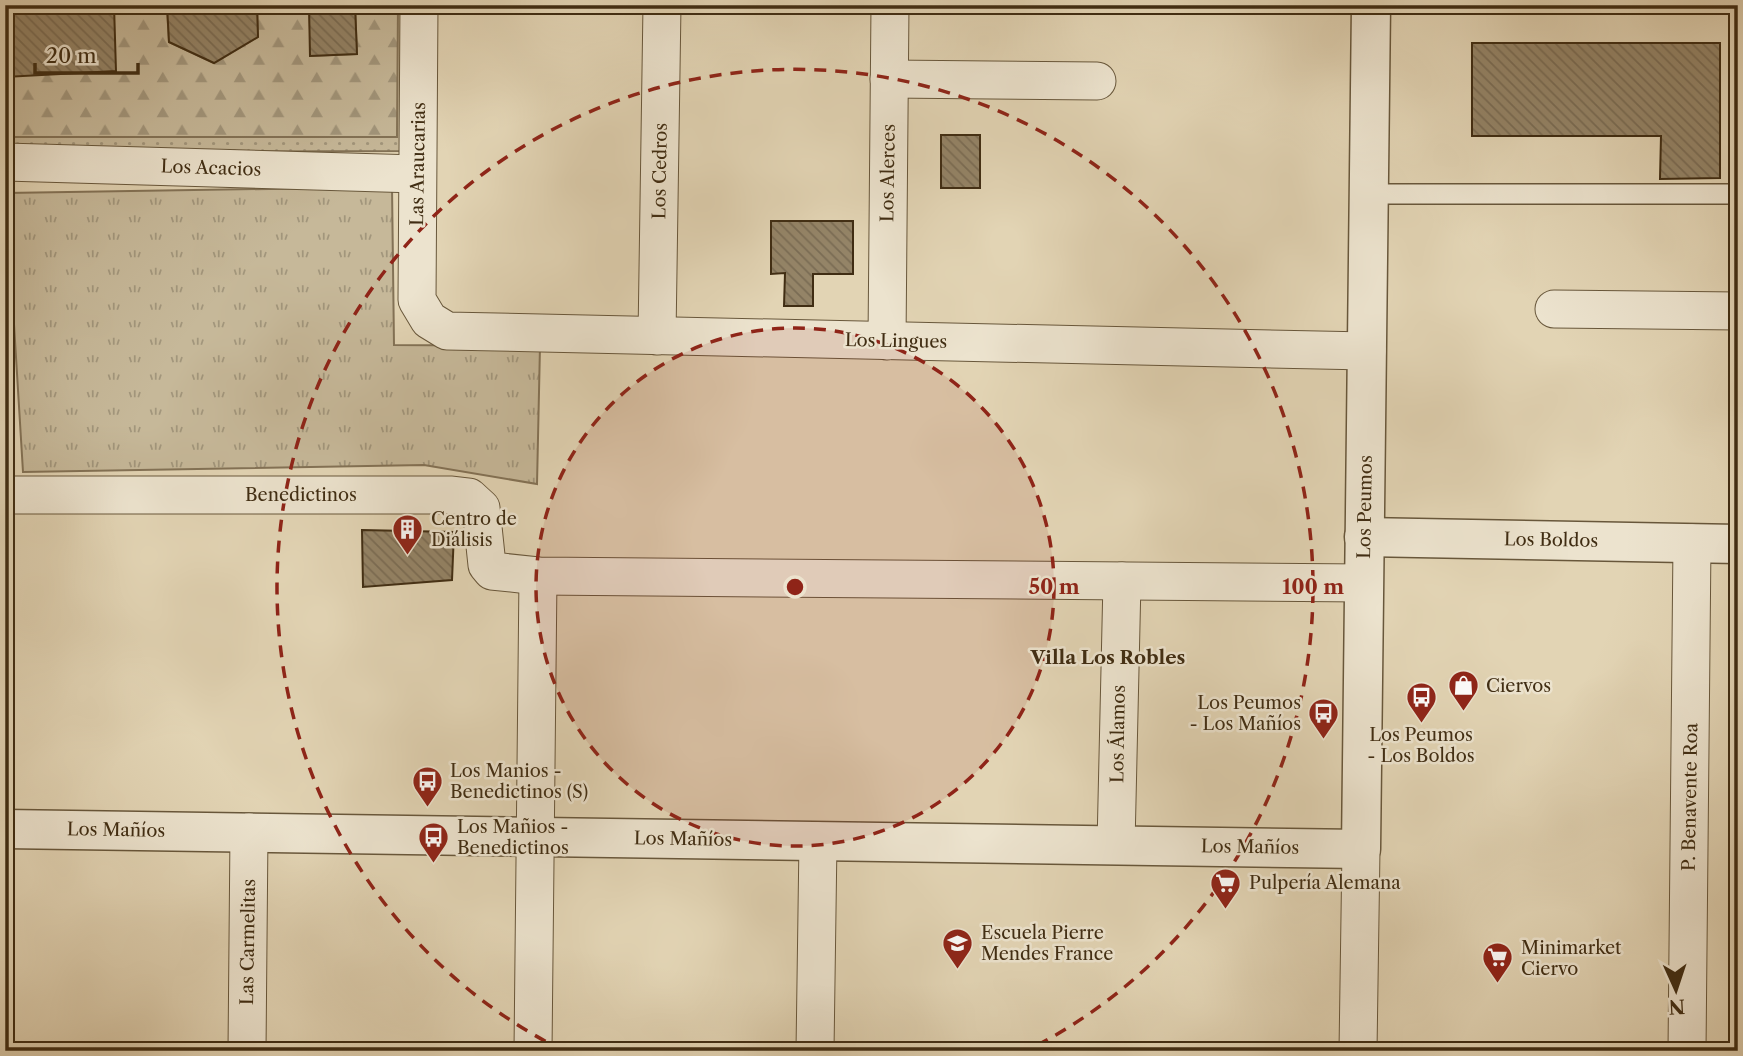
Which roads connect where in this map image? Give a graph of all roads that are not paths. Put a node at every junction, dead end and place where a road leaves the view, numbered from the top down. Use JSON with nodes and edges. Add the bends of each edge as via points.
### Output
{"nodes":[{"id":1,"x":419,"y":5,"type":"edge"},
{"id":2,"x":662,"y":5,"type":"edge"},
{"id":3,"x":890,"y":5,"type":"edge"},
{"id":4,"x":1371,"y":5,"type":"edge"},
{"id":5,"x":889,"y":79,"type":"junction"},
{"id":6,"x":1097,"y":81,"type":"dead end"},
{"id":7,"x":5,"y":162,"type":"edge"},
{"id":8,"x":417,"y":174,"type":"junction"},
{"id":9,"x":1369,"y":194,"type":"junction"},
{"id":10,"x":1738,"y":194,"type":"edge"},
{"id":11,"x":1553,"y":309,"type":"dead end"},
{"id":12,"x":1738,"y":310,"type":"edge"},
{"id":13,"x":429,"y":320,"type":"joint"},
{"id":14,"x":657,"y":336,"type":"junction"},
{"id":15,"x":887,"y":341,"type":"junction"},
{"id":16,"x":1367,"y":351,"type":"junction"},
{"id":17,"x":5,"y":495,"type":"edge"},
{"id":18,"x":1364,"y":537,"type":"junction"},
{"id":19,"x":1692,"y":543,"type":"junction"},
{"id":20,"x":1738,"y":544,"type":"edge"},
{"id":21,"x":538,"y":576,"type":"junction"},
{"id":22,"x":1122,"y":581,"type":"junction"},
{"id":23,"x":1364,"y":583,"type":"junction"},
{"id":24,"x":5,"y":829,"type":"edge"},
{"id":25,"x":249,"y":832,"type":"junction"},
{"id":26,"x":536,"y":836,"type":"junction"},
{"id":27,"x":818,"y":841,"type":"junction"},
{"id":28,"x":1116,"y":845,"type":"junction"},
{"id":29,"x":1361,"y":849,"type":"junction"},
{"id":30,"x":247,"y":1051,"type":"edge"},
{"id":31,"x":533,"y":1051,"type":"edge"},
{"id":32,"x":815,"y":1051,"type":"edge"},
{"id":33,"x":1358,"y":1051,"type":"edge"},
{"id":34,"x":1687,"y":1051,"type":"edge"}],
"edges":[{"from":1,"to":8,"type":"street","name":"Las Araucarias"},
{"from":2,"to":14,"type":"street","name":"Los Cedros"},
{"from":3,"to":5,"type":"street","name":"Los Alerces"},
{"from":4,"to":9,"type":"street","name":"Los Peumos"},
{"from":5,"to":6,"type":"street"},
{"from":5,"to":15,"type":"street","name":"Los Alerces"},
{"from":7,"to":8,"type":"street","name":"Los Acacios"},
{"from":8,"to":13,"type":"street","name":"Las Araucarias","via":[[417,300]]},
{"from":9,"to":10,"type":"lane"},
{"from":9,"to":16,"type":"street","name":"Los Peumos"},
{"from":11,"to":12,"type":"street"},
{"from":13,"to":14,"type":"street","name":"Los Lingues","via":[[458,332]]},
{"from":14,"to":15,"type":"street","name":"Los Lingues"},
{"from":15,"to":16,"type":"street","name":"Los Lingues"},
{"from":16,"to":18,"type":"street","name":"Los Peumos"},
{"from":17,"to":21,"type":"street","name":"Benedictinos","via":[[469,497],[481,508],[487,565],[492,571]]},
{"from":18,"to":19,"type":"street","name":"Los Boldos"},
{"from":18,"to":23,"type":"street","name":"Los Peumos"},
{"from":19,"to":20,"type":"street","name":"Los Boldos"},
{"from":19,"to":34,"type":"street","name":"P. Benavente Roa"},
{"from":21,"to":22,"type":"street","name":"Benedictinos"},
{"from":21,"to":26,"type":"street"},
{"from":22,"to":23,"type":"street","name":"Benedictinos"},
{"from":22,"to":28,"type":"street","name":"Los Álamos"},
{"from":23,"to":29,"type":"street","name":"Los Peumos"},
{"from":24,"to":25,"type":"street","name":"Los Mañíos"},
{"from":25,"to":26,"type":"street","name":"Los Mañíos"},
{"from":25,"to":30,"type":"street","name":"Las Carmelitas"},
{"from":26,"to":27,"type":"street","name":"Los Mañíos"},
{"from":26,"to":31,"type":"street"},
{"from":27,"to":28,"type":"street","name":"Los Mañíos"},
{"from":27,"to":32,"type":"street"},
{"from":28,"to":29,"type":"street","name":"Los Mañíos"},
{"from":29,"to":33,"type":"street","name":"Los Peumos"}]}
